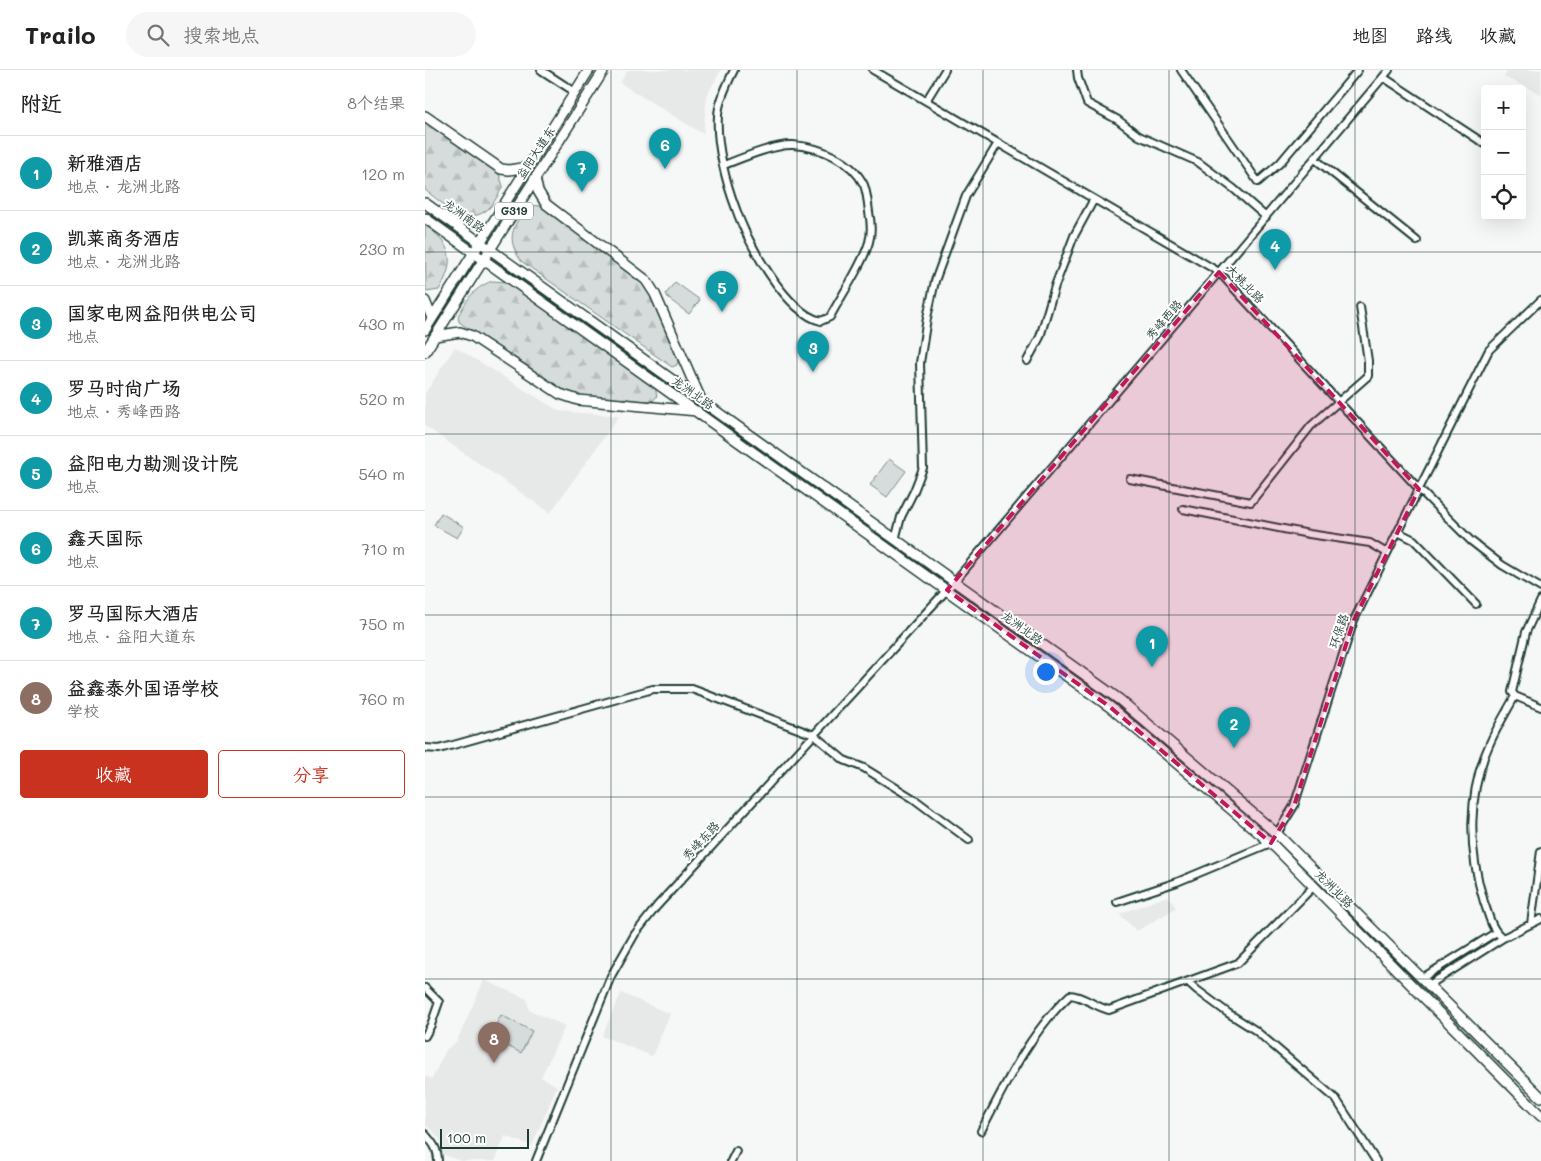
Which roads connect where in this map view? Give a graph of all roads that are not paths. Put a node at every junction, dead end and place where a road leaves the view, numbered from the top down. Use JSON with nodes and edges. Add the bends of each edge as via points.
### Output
{"nodes":[{"id":1,"x":541,"y":70,"type":"edge"},
{"id":2,"x":589,"y":70,"type":"edge"},
{"id":3,"x":604,"y":70,"type":"edge"},
{"id":4,"x":734,"y":70,"type":"edge"},
{"id":5,"x":873,"y":70,"type":"edge"},
{"id":6,"x":945,"y":70,"type":"edge"},
{"id":7,"x":1077,"y":70,"type":"edge"},
{"id":8,"x":1181,"y":70,"type":"edge"},
{"id":9,"x":1358,"y":70,"type":"edge"},
{"id":10,"x":1389,"y":70,"type":"edge"},
{"id":11,"x":1383,"y":77,"type":"junction"},
{"id":12,"x":575,"y":92,"type":"junction"},
{"id":13,"x":927,"y":101,"type":"junction"},
{"id":14,"x":425,"y":116,"type":"edge"},
{"id":15,"x":1481,"y":141,"type":"edge"},
{"id":16,"x":998,"y":143,"type":"junction"},
{"id":17,"x":1315,"y":159,"type":"junction"},
{"id":18,"x":724,"y":165,"type":"junction"},
{"id":19,"x":528,"y":167,"type":"junction"},
{"id":20,"x":535,"y":178,"type":"junction"},
{"id":21,"x":1094,"y":199,"type":"junction"},
{"id":22,"x":425,"y":203,"type":"edge"},
{"id":23,"x":1266,"y":217,"type":"junction"},
{"id":24,"x":425,"y":218,"type":"edge"},
{"id":25,"x":1417,"y":241,"type":"dead end"},
{"id":26,"x":480,"y":243,"type":"junction"},
{"id":27,"x":489,"y":250,"type":"junction"},
{"id":28,"x":474,"y":253,"type":"junction"},
{"id":29,"x":484,"y":260,"type":"junction"},
{"id":30,"x":1219,"y":272,"type":"junction"},
{"id":31,"x":425,"y":300,"type":"edge"},
{"id":32,"x":1541,"y":300,"type":"edge"},
{"id":33,"x":1360,"y":307,"type":"dead end"},
{"id":34,"x":433,"y":318,"type":"junction"},
{"id":35,"x":425,"y":330,"type":"edge"},
{"id":36,"x":435,"y":336,"type":"junction"},
{"id":37,"x":425,"y":352,"type":"edge"},
{"id":38,"x":1027,"y":361,"type":"dead end"},
{"id":39,"x":1339,"y":401,"type":"junction"},
{"id":40,"x":703,"y":402,"type":"junction"},
{"id":41,"x":697,"y":411,"type":"junction"},
{"id":42,"x":1130,"y":479,"type":"dead end"},
{"id":43,"x":1419,"y":489,"type":"junction"},
{"id":44,"x":1183,"y":509,"type":"dead end"},
{"id":45,"x":1398,"y":532,"type":"junction"},
{"id":46,"x":895,"y":540,"type":"junction"},
{"id":47,"x":1387,"y":553,"type":"junction"},
{"id":48,"x":951,"y":586,"type":"junction"},
{"id":49,"x":1541,"y":588,"type":"edge"},
{"id":50,"x":1541,"y":600,"type":"edge"},
{"id":51,"x":1477,"y":604,"type":"dead end"},
{"id":52,"x":1515,"y":696,"type":"junction"},
{"id":53,"x":1541,"y":707,"type":"edge"},
{"id":54,"x":814,"y":735,"type":"junction"},
{"id":55,"x":425,"y":748,"type":"edge"},
{"id":56,"x":1277,"y":834,"type":"junction"},
{"id":57,"x":969,"y":840,"type":"dead end"},
{"id":58,"x":1271,"y":843,"type":"junction"},
{"id":59,"x":1541,"y":851,"type":"edge"},
{"id":60,"x":1314,"y":886,"type":"junction"},
{"id":61,"x":1117,"y":902,"type":"dead end"},
{"id":62,"x":1541,"y":919,"type":"edge"},
{"id":63,"x":1531,"y":924,"type":"junction"},
{"id":64,"x":1495,"y":933,"type":"junction"},
{"id":65,"x":1503,"y":938,"type":"junction"},
{"id":66,"x":1422,"y":978,"type":"junction"},
{"id":67,"x":1188,"y":982,"type":"junction"},
{"id":68,"x":1429,"y":985,"type":"junction"},
{"id":69,"x":425,"y":988,"type":"edge"},
{"id":70,"x":425,"y":1036,"type":"edge"},
{"id":71,"x":1541,"y":1097,"type":"edge"},
{"id":72,"x":1541,"y":1116,"type":"edge"},
{"id":73,"x":981,"y":1131,"type":"dead end"},
{"id":74,"x":425,"y":1134,"type":"edge"},
{"id":75,"x":737,"y":1151,"type":"dead end"},
{"id":76,"x":438,"y":1161,"type":"edge"},
{"id":77,"x":536,"y":1161,"type":"edge"},
{"id":78,"x":731,"y":1161,"type":"edge"},
{"id":79,"x":1377,"y":1161,"type":"edge"}],
"edges":[{"from":1,"to":12,"type":"street"},
{"from":2,"to":12,"type":"main road","number":"G319"},
{"from":3,"to":20,"type":"main road","name":"益阳大道东","number":"G319"},
{"from":4,"to":18,"type":"street","via":[[717,114]]},
{"from":5,"to":13,"type":"street","name":"大桃北路"},
{"from":6,"to":13,"type":"street"},
{"from":7,"to":23,"type":"street","via":[[1087,103],[1139,136],[1198,162]]},
{"from":8,"to":9,"type":"street","via":[[1258,182],[1281,163]]},
{"from":10,"to":11,"type":"street","name":"秀峰西路"},
{"from":11,"to":15,"type":"street"},
{"from":11,"to":17,"type":"street","name":"秀峰西路"},
{"from":12,"to":19,"type":"main road","number":"G319"},
{"from":13,"to":16,"type":"street","name":"大桃北路"},
{"from":14,"to":19,"type":"main road","via":[[501,169]]},
{"from":16,"to":21,"type":"street","name":"大桃北路"},
{"from":16,"to":46,"type":"street","via":[[966,196],[935,281],[920,363],[923,468],[901,517]]},
{"from":17,"to":23,"type":"street","name":"秀峰西路"},
{"from":17,"to":25,"type":"street"},
{"from":18,"to":18,"type":"street","via":[[736,210],[759,260],[799,309],[813,319],[821,321],[830,317],[869,242],[871,226],[864,185],[839,158],[792,145],[759,151]]},
{"from":19,"to":26,"type":"main road","number":"G319"},
{"from":20,"to":27,"type":"main road","name":"益阳大道东","number":"G319"},
{"from":20,"to":40,"type":"main road","via":[[546,204],[646,280]]},
{"from":21,"to":30,"type":"street","name":"大桃北路"},
{"from":21,"to":38,"type":"street","via":[[1073,236],[1040,337]]},
{"from":22,"to":26,"type":"main road","name":"龙洲南路"},
{"from":23,"to":30,"type":"street","name":"秀峰西路"},
{"from":24,"to":28,"type":"main road","name":"龙洲南路"},
{"from":26,"to":27,"type":"main road","name":"龙洲南路"},
{"from":26,"to":28,"type":"main road","number":"G319"},
{"from":27,"to":29,"type":"main road","name":"益阳大道东","number":"G319"},
{"from":27,"to":40,"type":"main road","name":"龙洲北路"},
{"from":28,"to":29,"type":"main road","name":"龙洲南路"},
{"from":28,"to":34,"type":"main road","number":"G319"},
{"from":29,"to":36,"type":"main road","name":"益阳大道东","number":"G319"},
{"from":29,"to":41,"type":"main road","name":"龙洲北路"},
{"from":30,"to":39,"type":"street","name":"大桃北路"},
{"from":30,"to":48,"type":"street","name":"秀峰西路"},
{"from":31,"to":34,"type":"main road"},
{"from":32,"to":43,"type":"street","name":"环保路","via":[[1489,350]]},
{"from":33,"to":39,"type":"street","via":[[1368,376]]},
{"from":34,"to":35,"type":"main road","number":"G319"},
{"from":36,"to":37,"type":"main road","name":"益阳大道东","number":"G319"},
{"from":36,"to":41,"type":"main road","via":[[460,332],[472,336],[559,394],[578,400]]},
{"from":39,"to":42,"type":"street","via":[[1311,426],[1251,502]]},
{"from":39,"to":43,"type":"street","name":"大桃北路"},
{"from":40,"to":46,"type":"main road","name":"龙洲北路"},
{"from":41,"to":48,"type":"main road","name":"龙洲北路"},
{"from":43,"to":45,"type":"street","name":"环保路"},
{"from":43,"to":49,"type":"street","name":"大桃北路","via":[[1471,541],[1502,565]]},
{"from":44,"to":47,"type":"street","via":[[1370,543]]},
{"from":45,"to":47,"type":"street","name":"环保路"},
{"from":45,"to":51,"type":"street","via":[[1415,540]]},
{"from":46,"to":48,"type":"main road","name":"龙洲北路"},
{"from":47,"to":56,"type":"street","name":"环保路","via":[[1354,620],[1294,806]]},
{"from":48,"to":54,"type":"street","name":"秀峰东路"},
{"from":48,"to":56,"type":"main road","name":"龙洲北路","via":[[1120,700]]},
{"from":48,"to":58,"type":"main road","name":"龙洲北路","via":[[1110,707]]},
{"from":50,"to":52,"type":"street","via":[[1526,632],[1512,692]]},
{"from":52,"to":53,"type":"street"},
{"from":52,"to":64,"type":"street","via":[[1489,744],[1473,804],[1472,832],[1480,888]]},
{"from":54,"to":55,"type":"street","via":[[692,689],[653,689],[439,748]]},
{"from":54,"to":57,"type":"street","via":[[844,760],[864,768],[914,799]]},
{"from":54,"to":77,"type":"street","name":"秀峰东路","via":[[635,934],[611,976]]},
{"from":56,"to":58,"type":"street","name":"环保路"},
{"from":56,"to":66,"type":"main road","name":"龙洲北路"},
{"from":58,"to":60,"type":"main road","name":"龙洲北路"},
{"from":58,"to":61,"type":"street","via":[[1177,882]]},
{"from":59,"to":63,"type":"street"},
{"from":60,"to":67,"type":"street","via":[[1238,963]]},
{"from":60,"to":72,"type":"main road","name":"龙洲北路"},
{"from":62,"to":63,"type":"street"},
{"from":63,"to":65,"type":"street"},
{"from":64,"to":65,"type":"street"},
{"from":64,"to":66,"type":"street"},
{"from":65,"to":68,"type":"street"},
{"from":66,"to":68,"type":"main road","name":"龙洲北路"},
{"from":67,"to":73,"type":"street","via":[[1109,1010],[1070,994],[1021,1055]]},
{"from":67,"to":79,"type":"street","via":[[1255,1030],[1336,1099]]},
{"from":68,"to":71,"type":"main road","name":"龙洲北路"},
{"from":69,"to":70,"type":"street","via":[[439,1002]]},
{"from":74,"to":76,"type":"street","via":[[434,1144]]},
{"from":75,"to":78,"type":"street"}]}
